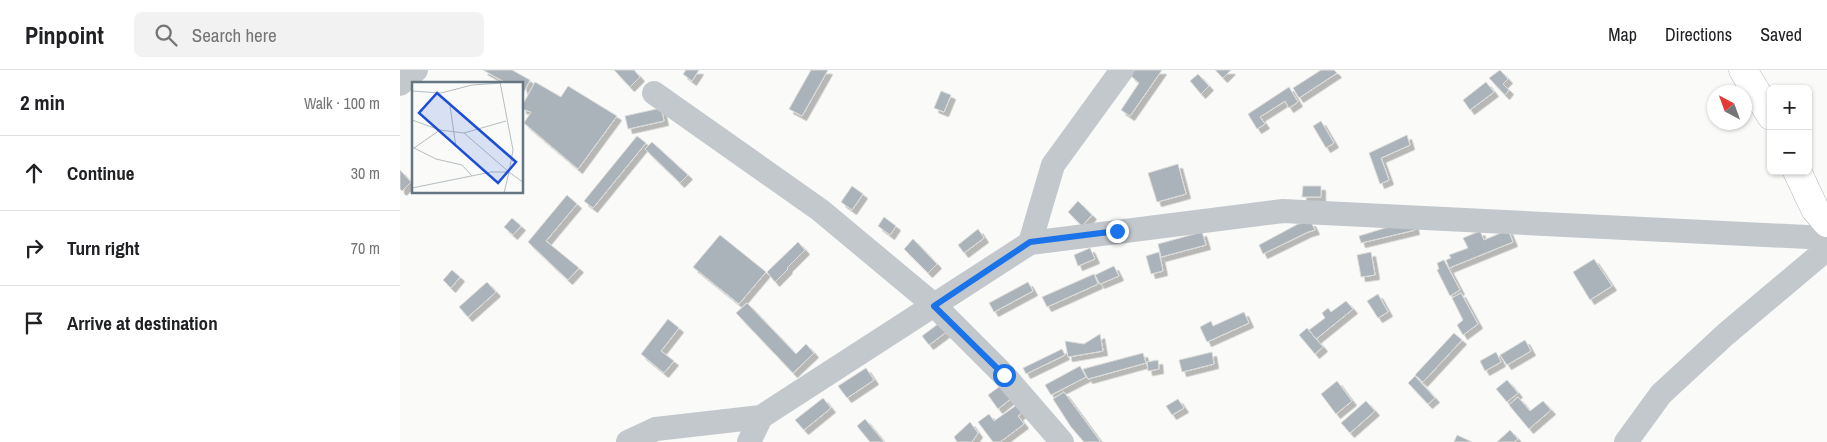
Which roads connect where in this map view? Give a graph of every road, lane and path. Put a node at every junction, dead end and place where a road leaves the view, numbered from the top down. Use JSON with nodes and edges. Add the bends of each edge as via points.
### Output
{"nodes":[{"id":1,"x":416,"y":70,"type":"edge"},
{"id":2,"x":1122,"y":70,"type":"edge"},
{"id":3,"x":1743,"y":70,"type":"edge"},
{"id":4,"x":400,"y":84,"type":"edge"},
{"id":5,"x":654,"y":93,"type":"dead end"},
{"id":6,"x":1767,"y":109,"type":"edge"},
{"id":7,"x":1799,"y":175,"type":"edge"},
{"id":8,"x":1827,"y":223,"type":"edge"},
{"id":9,"x":1827,"y":238,"type":"edge"},
{"id":10,"x":1030,"y":242,"type":"junction"},
{"id":11,"x":1827,"y":249,"type":"edge"},
{"id":12,"x":934,"y":306,"type":"junction"},
{"id":13,"x":761,"y":417,"type":"junction"},
{"id":14,"x":628,"y":442,"type":"edge"},
{"id":15,"x":750,"y":442,"type":"edge"},
{"id":16,"x":1062,"y":442,"type":"edge"},
{"id":17,"x":1626,"y":442,"type":"edge"}],
"edges":[{"from":1,"to":4,"type":"street"},
{"from":2,"to":10,"type":"street","via":[[1053,165]]},
{"from":3,"to":6,"type":"street"},
{"from":5,"to":12,"type":"street","via":[[820,210]]},
{"from":7,"to":8,"type":"street","via":[[1815,209]]},
{"from":9,"to":10,"type":"street","via":[[1284,211]]},
{"from":10,"to":12,"type":"street"},
{"from":11,"to":17,"type":"street","via":[[1661,394]]},
{"from":12,"to":13,"type":"street"},
{"from":12,"to":16,"type":"street","via":[[1004,375]]},
{"from":13,"to":14,"type":"street","via":[[656,429]]},
{"from":13,"to":15,"type":"street"}]}
